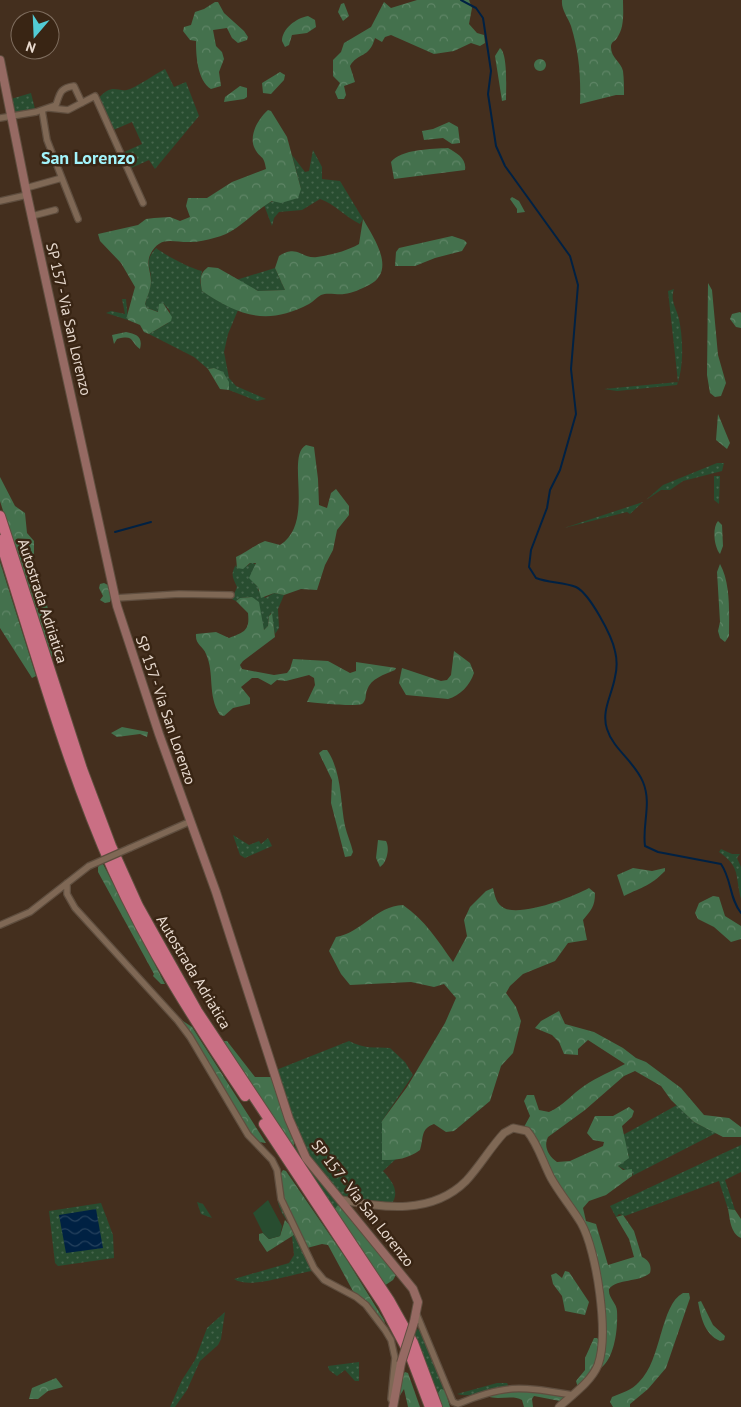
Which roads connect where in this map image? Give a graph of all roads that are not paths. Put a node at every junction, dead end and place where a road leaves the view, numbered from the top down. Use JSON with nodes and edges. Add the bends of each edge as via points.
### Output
{"nodes":[{"id":1,"x":0,"y":60,"type":"edge"},
{"id":2,"x":82,"y":103,"type":"junction"},
{"id":3,"x":49,"y":108,"type":"junction"},
{"id":4,"x":42,"y":110,"type":"junction"},
{"id":5,"x":11,"y":117,"type":"junction"},
{"id":6,"x":0,"y":118,"type":"edge"},
{"id":7,"x":62,"y":178,"type":"junction"},
{"id":8,"x":26,"y":192,"type":"junction"},
{"id":9,"x":0,"y":201,"type":"edge"},
{"id":10,"x":143,"y":203,"type":"dead end"},
{"id":11,"x":55,"y":210,"type":"dead end"},
{"id":12,"x":32,"y":216,"type":"junction"},
{"id":13,"x":78,"y":219,"type":"dead end"},
{"id":14,"x":0,"y":516,"type":"edge"},
{"id":15,"x":0,"y":540,"type":"edge"},
{"id":16,"x":231,"y":595,"type":"dead end"},
{"id":17,"x":116,"y":598,"type":"junction"},
{"id":18,"x":190,"y":822,"type":"junction"},
{"id":19,"x":67,"y":883,"type":"junction"},
{"id":20,"x":0,"y":925,"type":"edge"},
{"id":21,"x":342,"y":1200,"type":"junction"},
{"id":22,"x":416,"y":1318,"type":"junction"},
{"id":23,"x":573,"y":1395,"type":"junction"},
{"id":24,"x":393,"y":1405,"type":"edge"},
{"id":25,"x":430,"y":1407,"type":"edge"},
{"id":26,"x":437,"y":1407,"type":"edge"},
{"id":27,"x":559,"y":1407,"type":"edge"}],
"edges":[{"from":1,"to":5,"type":"main road","name":"SP 157 - Via San Lorenzo"},
{"from":2,"to":3,"type":"street","via":[[68,110]]},
{"from":2,"to":3,"type":"street","via":[[74,86],[64,87],[56,105]]},
{"from":2,"to":10,"type":"street","via":[[95,96]]},
{"from":3,"to":4,"type":"street"},
{"from":4,"to":5,"type":"street"},
{"from":4,"to":7,"type":"street","via":[[47,140]]},
{"from":5,"to":6,"type":"street"},
{"from":5,"to":8,"type":"main road","name":"SP 157 - Via San Lorenzo"},
{"from":7,"to":8,"type":"street"},
{"from":7,"to":13,"type":"street"},
{"from":8,"to":9,"type":"street"},
{"from":8,"to":12,"type":"main road","name":"SP 157 - Via San Lorenzo"},
{"from":11,"to":12,"type":"street"},
{"from":12,"to":17,"type":"main road","name":"SP 157 - Via San Lorenzo"},
{"from":14,"to":26,"type":"highway","name":"Autostrada Adriatica","via":[[85,778],[138,906],[197,1011],[388,1300],[413,1343]]},
{"from":15,"to":25,"type":"highway","name":"Autostrada Adriatica","via":[[81,788],[131,908],[191,1015],[383,1304],[411,1357]]},
{"from":16,"to":17,"type":"street"},
{"from":17,"to":18,"type":"main road","name":"SP 157 - Via San Lorenzo"},
{"from":18,"to":19,"type":"street","bridge":true,"via":[[89,866]]},
{"from":18,"to":21,"type":"main road","name":"SP 157 - Via San Lorenzo","via":[[216,892],[292,1128],[306,1158]]},
{"from":19,"to":20,"type":"street","via":[[30,912]]},
{"from":19,"to":24,"type":"street","via":[[67,894],[75,908],[182,1026],[248,1135],[272,1160],[277,1170],[281,1199],[314,1268],[324,1280],[366,1305],[385,1330],[394,1351]]},
{"from":21,"to":22,"type":"main road","name":"SP 157 - Via San Lorenzo","via":[[413,1288],[418,1302]]},
{"from":21,"to":23,"type":"street","via":[[385,1208],[404,1208],[426,1202],[458,1187],[504,1133],[513,1128],[527,1131],[581,1224],[592,1258],[603,1318],[604,1336],[597,1366]]},
{"from":22,"to":23,"type":"street","via":[[432,1347],[453,1402],[458,1404],[498,1389],[521,1387]]},
{"from":22,"to":24,"type":"main road","bridge":true,"via":[[401,1362]]},
{"from":23,"to":27,"type":"street"}]}
